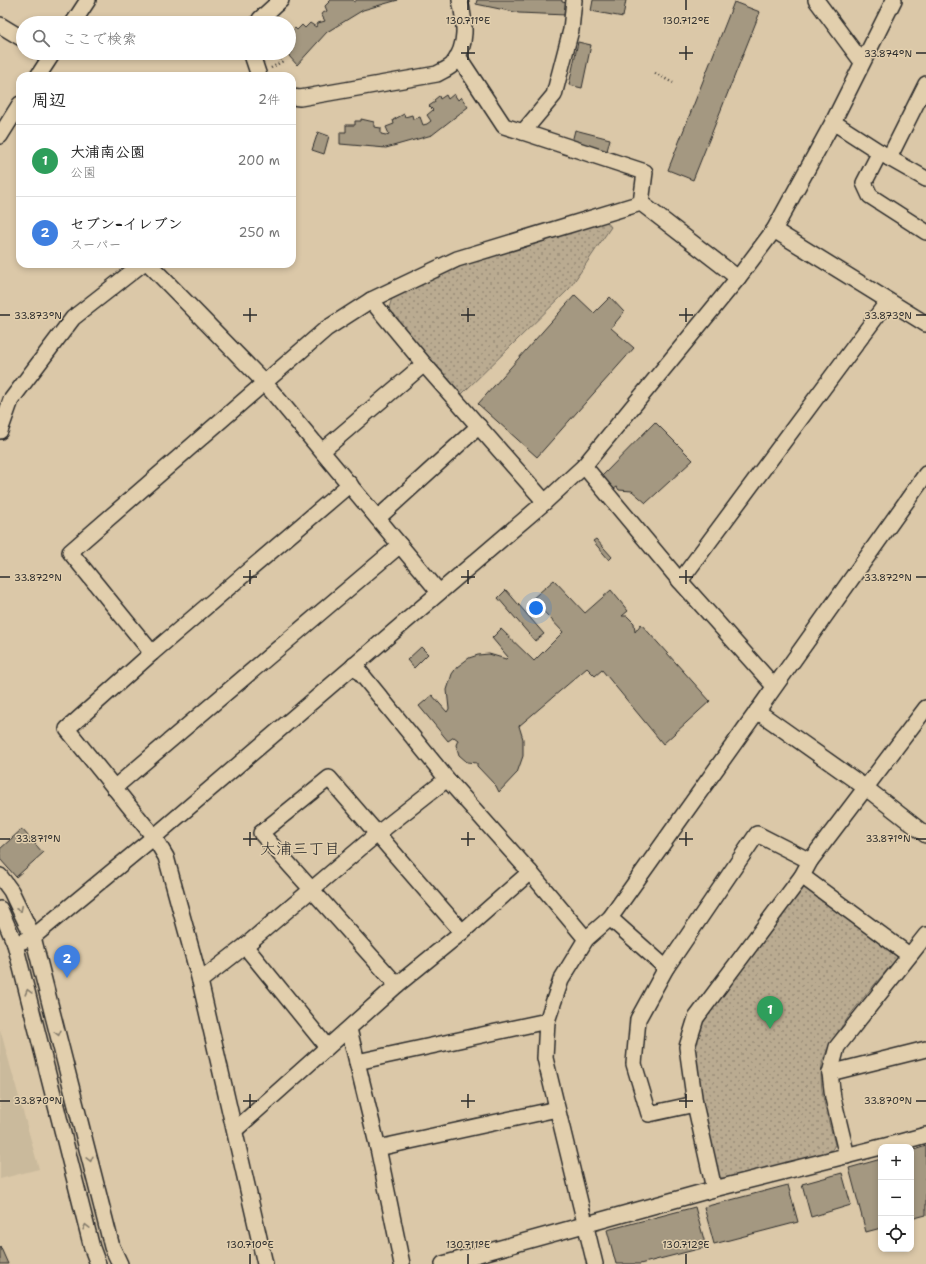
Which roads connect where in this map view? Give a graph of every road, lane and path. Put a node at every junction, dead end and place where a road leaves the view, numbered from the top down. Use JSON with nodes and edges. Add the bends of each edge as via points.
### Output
{"nodes":[{"id":1,"x":88,"y":0,"type":"edge"},
{"id":2,"x":281,"y":0,"type":"edge"},
{"id":3,"x":460,"y":0,"type":"edge"},
{"id":4,"x":574,"y":0,"type":"edge"},
{"id":5,"x":816,"y":0,"type":"edge"},
{"id":6,"x":894,"y":0,"type":"edge"},
{"id":7,"x":78,"y":16,"type":"edge"},
{"id":8,"x":264,"y":16,"type":"edge"},
{"id":9,"x":0,"y":25,"type":"edge"},
{"id":10,"x":16,"y":35,"type":"edge"},
{"id":11,"x":458,"y":56,"type":"junction"},
{"id":12,"x":47,"y":60,"type":"edge"},
{"id":13,"x":254,"y":60,"type":"edge"},
{"id":14,"x":862,"y":62,"type":"junction"},
{"id":15,"x":40,"y":72,"type":"edge"},
{"id":16,"x":258,"y":72,"type":"edge"},
{"id":17,"x":655,"y":73,"type":"dead end"},
{"id":18,"x":673,"y":83,"type":"dead end"},
{"id":19,"x":926,"y":84,"type":"edge"},
{"id":20,"x":296,"y":98,"type":"edge"},
{"id":21,"x":16,"y":110,"type":"edge"},
{"id":22,"x":833,"y":122,"type":"junction"},
{"id":23,"x":524,"y":132,"type":"junction"},
{"id":24,"x":0,"y":136,"type":"edge"},
{"id":25,"x":885,"y":155,"type":"junction"},
{"id":26,"x":926,"y":179,"type":"edge"},
{"id":27,"x":641,"y":203,"type":"junction"},
{"id":28,"x":774,"y":230,"type":"junction"},
{"id":29,"x":926,"y":232,"type":"edge"},
{"id":30,"x":137,"y":268,"type":"edge"},
{"id":31,"x":153,"y":268,"type":"edge"},
{"id":32,"x":738,"y":278,"type":"junction"},
{"id":33,"x":372,"y":300,"type":"junction"},
{"id":34,"x":888,"y":301,"type":"junction"},
{"id":35,"x":926,"y":324,"type":"edge"},
{"id":36,"x":424,"y":364,"type":"junction"},
{"id":37,"x":264,"y":382,"type":"junction"},
{"id":38,"x":479,"y":426,"type":"junction"},
{"id":39,"x":0,"y":431,"type":"edge"},
{"id":40,"x":322,"y":451,"type":"junction"},
{"id":41,"x":584,"y":466,"type":"junction"},
{"id":42,"x":926,"y":474,"type":"edge"},
{"id":43,"x":350,"y":484,"type":"junction"},
{"id":44,"x":545,"y":502,"type":"junction"},
{"id":45,"x":378,"y":518,"type":"junction"},
{"id":46,"x":400,"y":545,"type":"junction"},
{"id":47,"x":680,"y":581,"type":"junction"},
{"id":48,"x":439,"y":592,"type":"junction"},
{"id":49,"x":152,"y":653,"type":"junction"},
{"id":50,"x":354,"y":664,"type":"junction"},
{"id":51,"x":774,"y":686,"type":"junction"},
{"id":52,"x":926,"y":708,"type":"edge"},
{"id":53,"x":757,"y":711,"type":"junction"},
{"id":54,"x":447,"y":779,"type":"junction"},
{"id":55,"x":114,"y":788,"type":"junction"},
{"id":56,"x":866,"y":788,"type":"junction"},
{"id":57,"x":377,"y":834,"type":"junction"},
{"id":58,"x":926,"y":835,"type":"edge"},
{"id":59,"x":154,"y":836,"type":"junction"},
{"id":60,"x":810,"y":861,"type":"junction"},
{"id":61,"x":530,"y":872,"type":"junction"},
{"id":62,"x":0,"y":876,"type":"edge"},
{"id":63,"x":802,"y":876,"type":"junction"},
{"id":64,"x":310,"y":889,"type":"junction"},
{"id":65,"x":0,"y":909,"type":"edge"},
{"id":66,"x":610,"y":918,"type":"junction"},
{"id":67,"x":462,"y":932,"type":"junction"},
{"id":68,"x":926,"y":936,"type":"edge"},
{"id":69,"x":33,"y":937,"type":"junction"},
{"id":70,"x":586,"y":939,"type":"junction"},
{"id":71,"x":15,"y":944,"type":"junction"},
{"id":72,"x":245,"y":946,"type":"junction"},
{"id":73,"x":909,"y":955,"type":"junction"},
{"id":74,"x":666,"y":968,"type":"junction"},
{"id":75,"x":200,"y":980,"type":"junction"},
{"id":76,"x":397,"y":985,"type":"junction"},
{"id":77,"x":547,"y":1021,"type":"junction"},
{"id":78,"x":349,"y":1029,"type":"junction"},
{"id":79,"x":327,"y":1047,"type":"junction"},
{"id":80,"x":926,"y":1049,"type":"edge"},
{"id":81,"x":357,"y":1062,"type":"junction"},
{"id":82,"x":830,"y":1074,"type":"junction"},
{"id":83,"x":695,"y":1104,"type":"junction"},
{"id":84,"x":557,"y":1109,"type":"junction"},
{"id":85,"x":235,"y":1130,"type":"junction"},
{"id":86,"x":926,"y":1135,"type":"edge"},
{"id":87,"x":893,"y":1144,"type":"edge"},
{"id":88,"x":378,"y":1148,"type":"junction"},
{"id":89,"x":878,"y":1148,"type":"edge"},
{"id":90,"x":847,"y":1156,"type":"junction"},
{"id":91,"x":714,"y":1189,"type":"junction"},
{"id":92,"x":585,"y":1225,"type":"junction"},
{"id":93,"x":98,"y":1264,"type":"edge"},
{"id":94,"x":120,"y":1264,"type":"edge"},
{"id":95,"x":265,"y":1264,"type":"edge"},
{"id":96,"x":402,"y":1264,"type":"edge"},
{"id":97,"x":443,"y":1264,"type":"edge"},
{"id":98,"x":595,"y":1264,"type":"edge"}],
"edges":[{"from":1,"to":7,"type":"street"},
{"from":2,"to":8,"type":"street"},
{"from":3,"to":11,"type":"street","via":[[465,35]]},
{"from":4,"to":23,"type":"street","via":[[571,30],[554,95]]},
{"from":5,"to":14,"type":"street"},
{"from":6,"to":14,"type":"street"},
{"from":9,"to":10,"type":"street"},
{"from":11,"to":20,"type":"street","via":[[453,65],[437,74]]},
{"from":11,"to":23,"type":"street","via":[[504,126]]},
{"from":12,"to":15,"type":"street"},
{"from":13,"to":16,"type":"street"},
{"from":14,"to":22,"type":"street"},
{"from":17,"to":18,"type":"path"},
{"from":19,"to":25,"type":"street"},
{"from":21,"to":24,"type":"street"},
{"from":22,"to":25,"type":"street"},
{"from":22,"to":28,"type":"street"},
{"from":23,"to":27,"type":"street","via":[[645,172]]},
{"from":25,"to":26,"type":"street"},
{"from":25,"to":29,"type":"street","via":[[864,183],[870,196]]},
{"from":27,"to":32,"type":"street"},
{"from":27,"to":33,"type":"street","via":[[457,259]]},
{"from":28,"to":32,"type":"street"},
{"from":28,"to":34,"type":"street"},
{"from":30,"to":39,"type":"street","via":[[73,318],[10,400]]},
{"from":31,"to":37,"type":"street"},
{"from":32,"to":41,"type":"street"},
{"from":33,"to":36,"type":"street"},
{"from":33,"to":37,"type":"street","via":[[326,329]]},
{"from":34,"to":35,"type":"street"},
{"from":34,"to":47,"type":"street"},
{"from":36,"to":38,"type":"street"},
{"from":36,"to":40,"type":"street"},
{"from":37,"to":40,"type":"street"},
{"from":37,"to":49,"type":"street","via":[[70,552]]},
{"from":38,"to":44,"type":"street"},
{"from":38,"to":45,"type":"street"},
{"from":40,"to":43,"type":"street"},
{"from":41,"to":44,"type":"street"},
{"from":41,"to":47,"type":"street"},
{"from":42,"to":51,"type":"street"},
{"from":43,"to":45,"type":"street"},
{"from":43,"to":49,"type":"street"},
{"from":44,"to":48,"type":"street"},
{"from":45,"to":46,"type":"street"},
{"from":46,"to":48,"type":"street"},
{"from":46,"to":55,"type":"street"},
{"from":47,"to":51,"type":"street"},
{"from":48,"to":50,"type":"street"},
{"from":49,"to":55,"type":"street","via":[[67,729]]},
{"from":50,"to":54,"type":"street"},
{"from":50,"to":59,"type":"street"},
{"from":51,"to":53,"type":"street"},
{"from":52,"to":56,"type":"street"},
{"from":53,"to":56,"type":"street"},
{"from":53,"to":66,"type":"street"},
{"from":54,"to":57,"type":"street"},
{"from":54,"to":61,"type":"street"},
{"from":55,"to":59,"type":"street"},
{"from":56,"to":58,"type":"street"},
{"from":56,"to":60,"type":"street"},
{"from":57,"to":64,"type":"street"},
{"from":57,"to":64,"type":"street","via":[[329,778],[261,833]]},
{"from":57,"to":67,"type":"street"},
{"from":59,"to":69,"type":"street"},
{"from":59,"to":75,"type":"street","via":[[166,857]]},
{"from":60,"to":63,"type":"street"},
{"from":60,"to":74,"type":"street","via":[[757,834]]},
{"from":61,"to":67,"type":"street"},
{"from":61,"to":70,"type":"street"},
{"from":62,"to":69,"type":"street","one_way":true,"via":[[11,891]]},
{"from":63,"to":73,"type":"street"},
{"from":63,"to":83,"type":"street","via":[[696,1018],[687,1047]]},
{"from":64,"to":72,"type":"street"},
{"from":64,"to":76,"type":"street"},
{"from":65,"to":71,"type":"street"},
{"from":66,"to":70,"type":"street"},
{"from":66,"to":74,"type":"street"},
{"from":67,"to":76,"type":"street"},
{"from":68,"to":73,"type":"street"},
{"from":69,"to":71,"type":"street"},
{"from":69,"to":94,"type":"street","one_way":true,"via":[[112,1246]]},
{"from":70,"to":77,"type":"street","via":[[561,980]]},
{"from":93,"to":71,"type":"street","one_way":true},
{"from":72,"to":75,"type":"street"},
{"from":72,"to":79,"type":"street"},
{"from":73,"to":82,"type":"street","via":[[837,1047]]},
{"from":74,"to":83,"type":"street","via":[[638,1019],[634,1064],[649,1114]]},
{"from":75,"to":85,"type":"street"},
{"from":76,"to":78,"type":"street"},
{"from":77,"to":81,"type":"street"},
{"from":77,"to":84,"type":"street","via":[[545,1058]]},
{"from":78,"to":79,"type":"street"},
{"from":78,"to":81,"type":"street"},
{"from":79,"to":85,"type":"street"},
{"from":80,"to":82,"type":"street"},
{"from":81,"to":88,"type":"street"},
{"from":82,"to":90,"type":"street"},
{"from":83,"to":91,"type":"street"},
{"from":84,"to":88,"type":"street"},
{"from":84,"to":92,"type":"street"},
{"from":85,"to":95,"type":"street"},
{"from":86,"to":87,"type":"street"},
{"from":88,"to":96,"type":"street"},
{"from":89,"to":90,"type":"street"},
{"from":90,"to":91,"type":"street"},
{"from":91,"to":92,"type":"street"},
{"from":92,"to":97,"type":"street"},
{"from":92,"to":98,"type":"street"}]}
